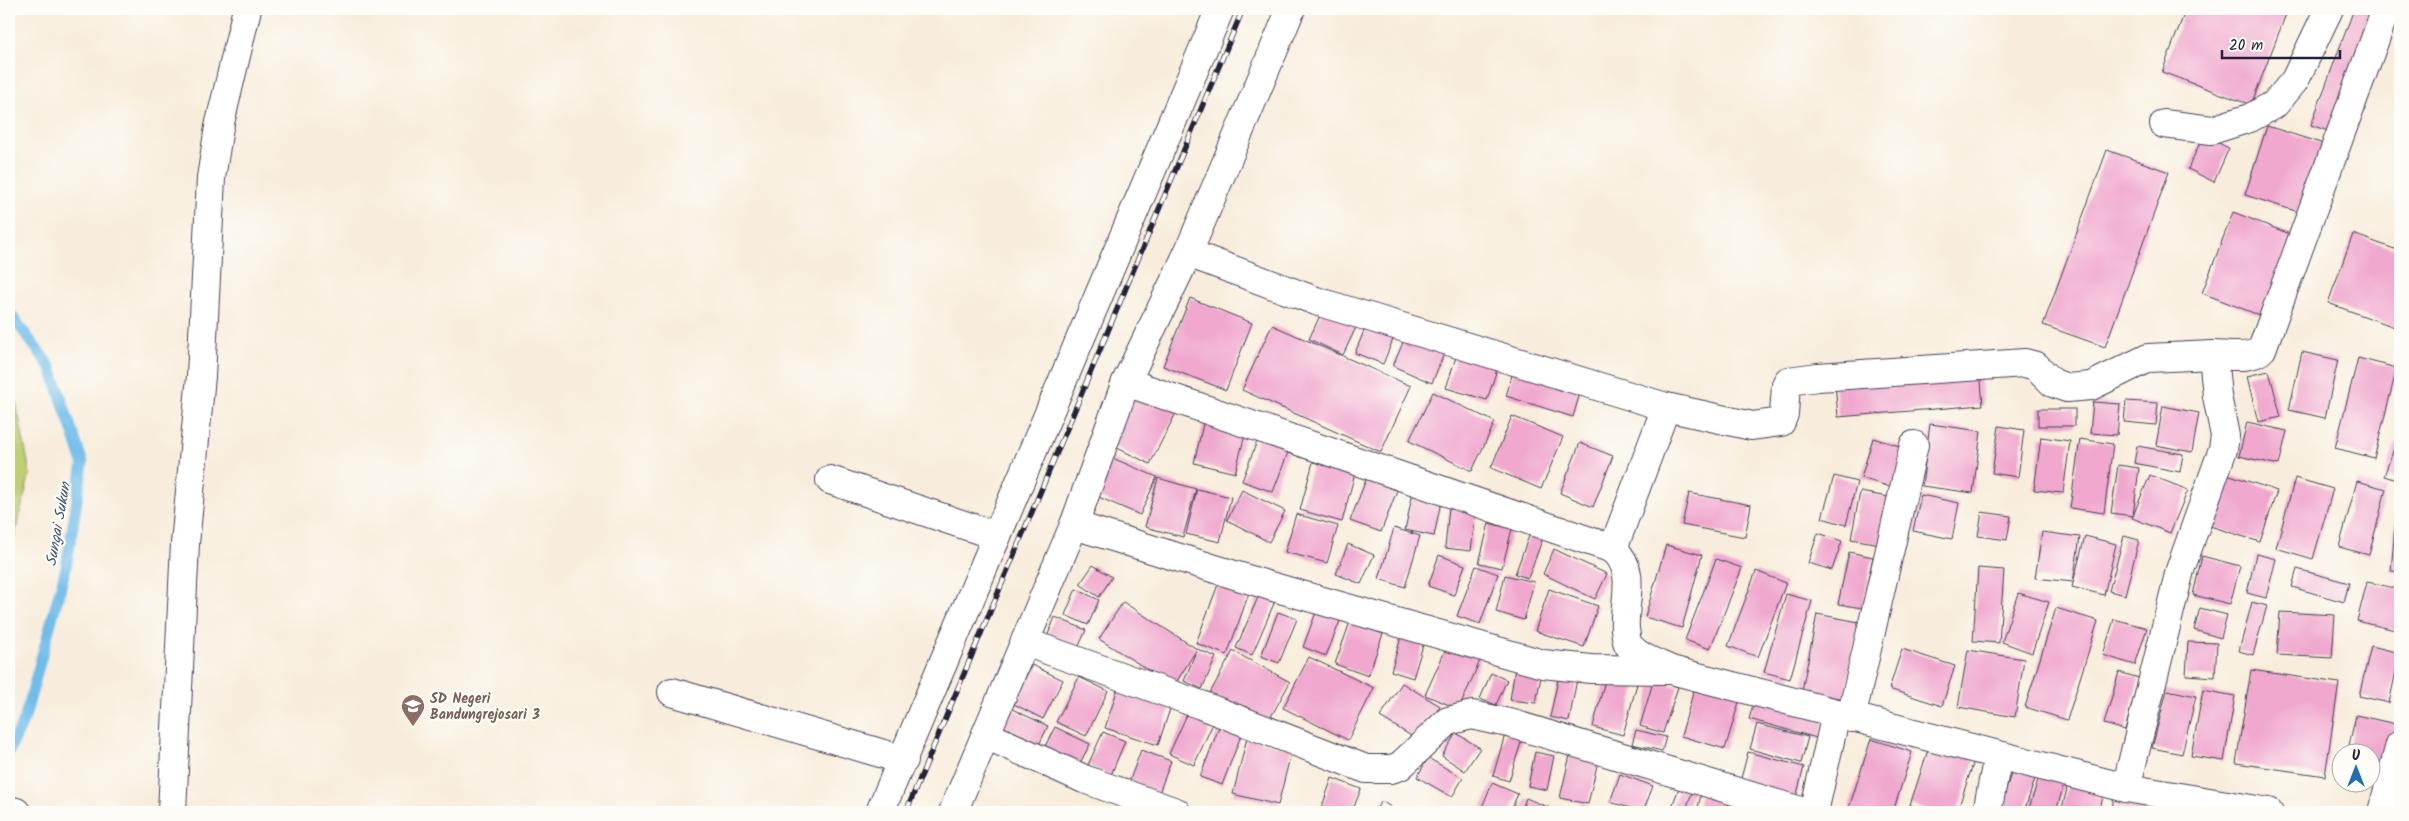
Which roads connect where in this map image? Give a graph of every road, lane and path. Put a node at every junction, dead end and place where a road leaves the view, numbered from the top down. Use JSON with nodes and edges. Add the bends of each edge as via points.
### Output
{"nodes":[{"id":1,"x":247,"y":9,"type":"edge"},
{"id":2,"x":1220,"y":9,"type":"edge"},
{"id":3,"x":1291,"y":9,"type":"edge"},
{"id":4,"x":2329,"y":9,"type":"edge"},
{"id":5,"x":2389,"y":21,"type":"edge"},
{"id":6,"x":2164,"y":124,"type":"dead end"},
{"id":7,"x":1188,"y":254,"type":"junction"},
{"id":8,"x":2213,"y":355,"type":"junction"},
{"id":9,"x":1126,"y":382,"type":"junction"},
{"id":10,"x":1666,"y":407,"type":"junction"},
{"id":11,"x":1914,"y":445,"type":"dead end"},
{"id":12,"x":830,"y":480,"type":"dead end"},
{"id":13,"x":1074,"y":525,"type":"junction"},
{"id":14,"x":997,"y":536,"type":"junction"},
{"id":15,"x":1613,"y":549,"type":"junction"},
{"id":16,"x":1024,"y":642,"type":"junction"},
{"id":17,"x":1671,"y":670,"type":"junction"},
{"id":18,"x":672,"y":692,"type":"dead end"},
{"id":19,"x":1843,"y":716,"type":"junction"},
{"id":20,"x":986,"y":735,"type":"junction"},
{"id":21,"x":2400,"y":745,"type":"edge"},
{"id":22,"x":1998,"y":756,"type":"junction"},
{"id":23,"x":904,"y":760,"type":"junction"},
{"id":24,"x":2126,"y":788,"type":"junction"},
{"id":25,"x":9,"y":810,"type":"edge"},
{"id":26,"x":16,"y":812,"type":"edge"},
{"id":27,"x":172,"y":812,"type":"edge"},
{"id":28,"x":880,"y":812,"type":"edge"},
{"id":29,"x":953,"y":812,"type":"edge"},
{"id":30,"x":1176,"y":812,"type":"edge"},
{"id":31,"x":1804,"y":812,"type":"edge"},
{"id":32,"x":1814,"y":812,"type":"edge"},
{"id":33,"x":1988,"y":812,"type":"edge"},
{"id":34,"x":2270,"y":812,"type":"edge"},
{"id":35,"x":2382,"y":812,"type":"edge"}],
"edges":[{"from":1,"to":27,"type":"street","via":[[219,127],[211,178],[201,376],[185,544]]},
{"from":2,"to":14,"type":"street"},
{"from":3,"to":7,"type":"street"},
{"from":4,"to":6,"type":"street","via":[[2295,80],[2275,104],[2250,118],[2212,130]]},
{"from":5,"to":8,"type":"street","via":[[2262,349],[2258,354]]},
{"from":7,"to":9,"type":"street"},
{"from":7,"to":10,"type":"street","via":[[1316,301]]},
{"from":8,"to":10,"type":"street","via":[[2148,358],[2091,386],[2067,388],[2053,383],[2036,366],[2025,363],[1788,381],[1781,422],[1752,426]]},
{"from":8,"to":24,"type":"street","via":[[2225,436],[2223,449],[2180,570]]},
{"from":9,"to":13,"type":"street"},
{"from":9,"to":15,"type":"street"},
{"from":10,"to":15,"type":"street"},
{"from":11,"to":19,"type":"street"},
{"from":12,"to":14,"type":"street"},
{"from":13,"to":16,"type":"street"},
{"from":13,"to":17,"type":"street","via":[[1270,586],[1543,664],[1591,669]]},
{"from":14,"to":23,"type":"street"},
{"from":15,"to":17,"type":"street","via":[[1623,558],[1628,576],[1624,619],[1627,644]]},
{"from":16,"to":20,"type":"street"},
{"from":16,"to":31,"type":"street","via":[[1201,705],[1366,769],[1400,766],[1448,721],[1472,715],[1513,724]]},
{"from":17,"to":19,"type":"street"},
{"from":18,"to":23,"type":"street"},
{"from":19,"to":22,"type":"street"},
{"from":19,"to":32,"type":"street"},
{"from":20,"to":29,"type":"street"},
{"from":20,"to":30,"type":"street","via":[[1084,779]]},
{"from":21,"to":35,"type":"street"},
{"from":22,"to":24,"type":"street"},
{"from":22,"to":33,"type":"street"},
{"from":23,"to":28,"type":"street"},
{"from":24,"to":34,"type":"street"},
{"from":25,"to":26,"type":"street"}]}
